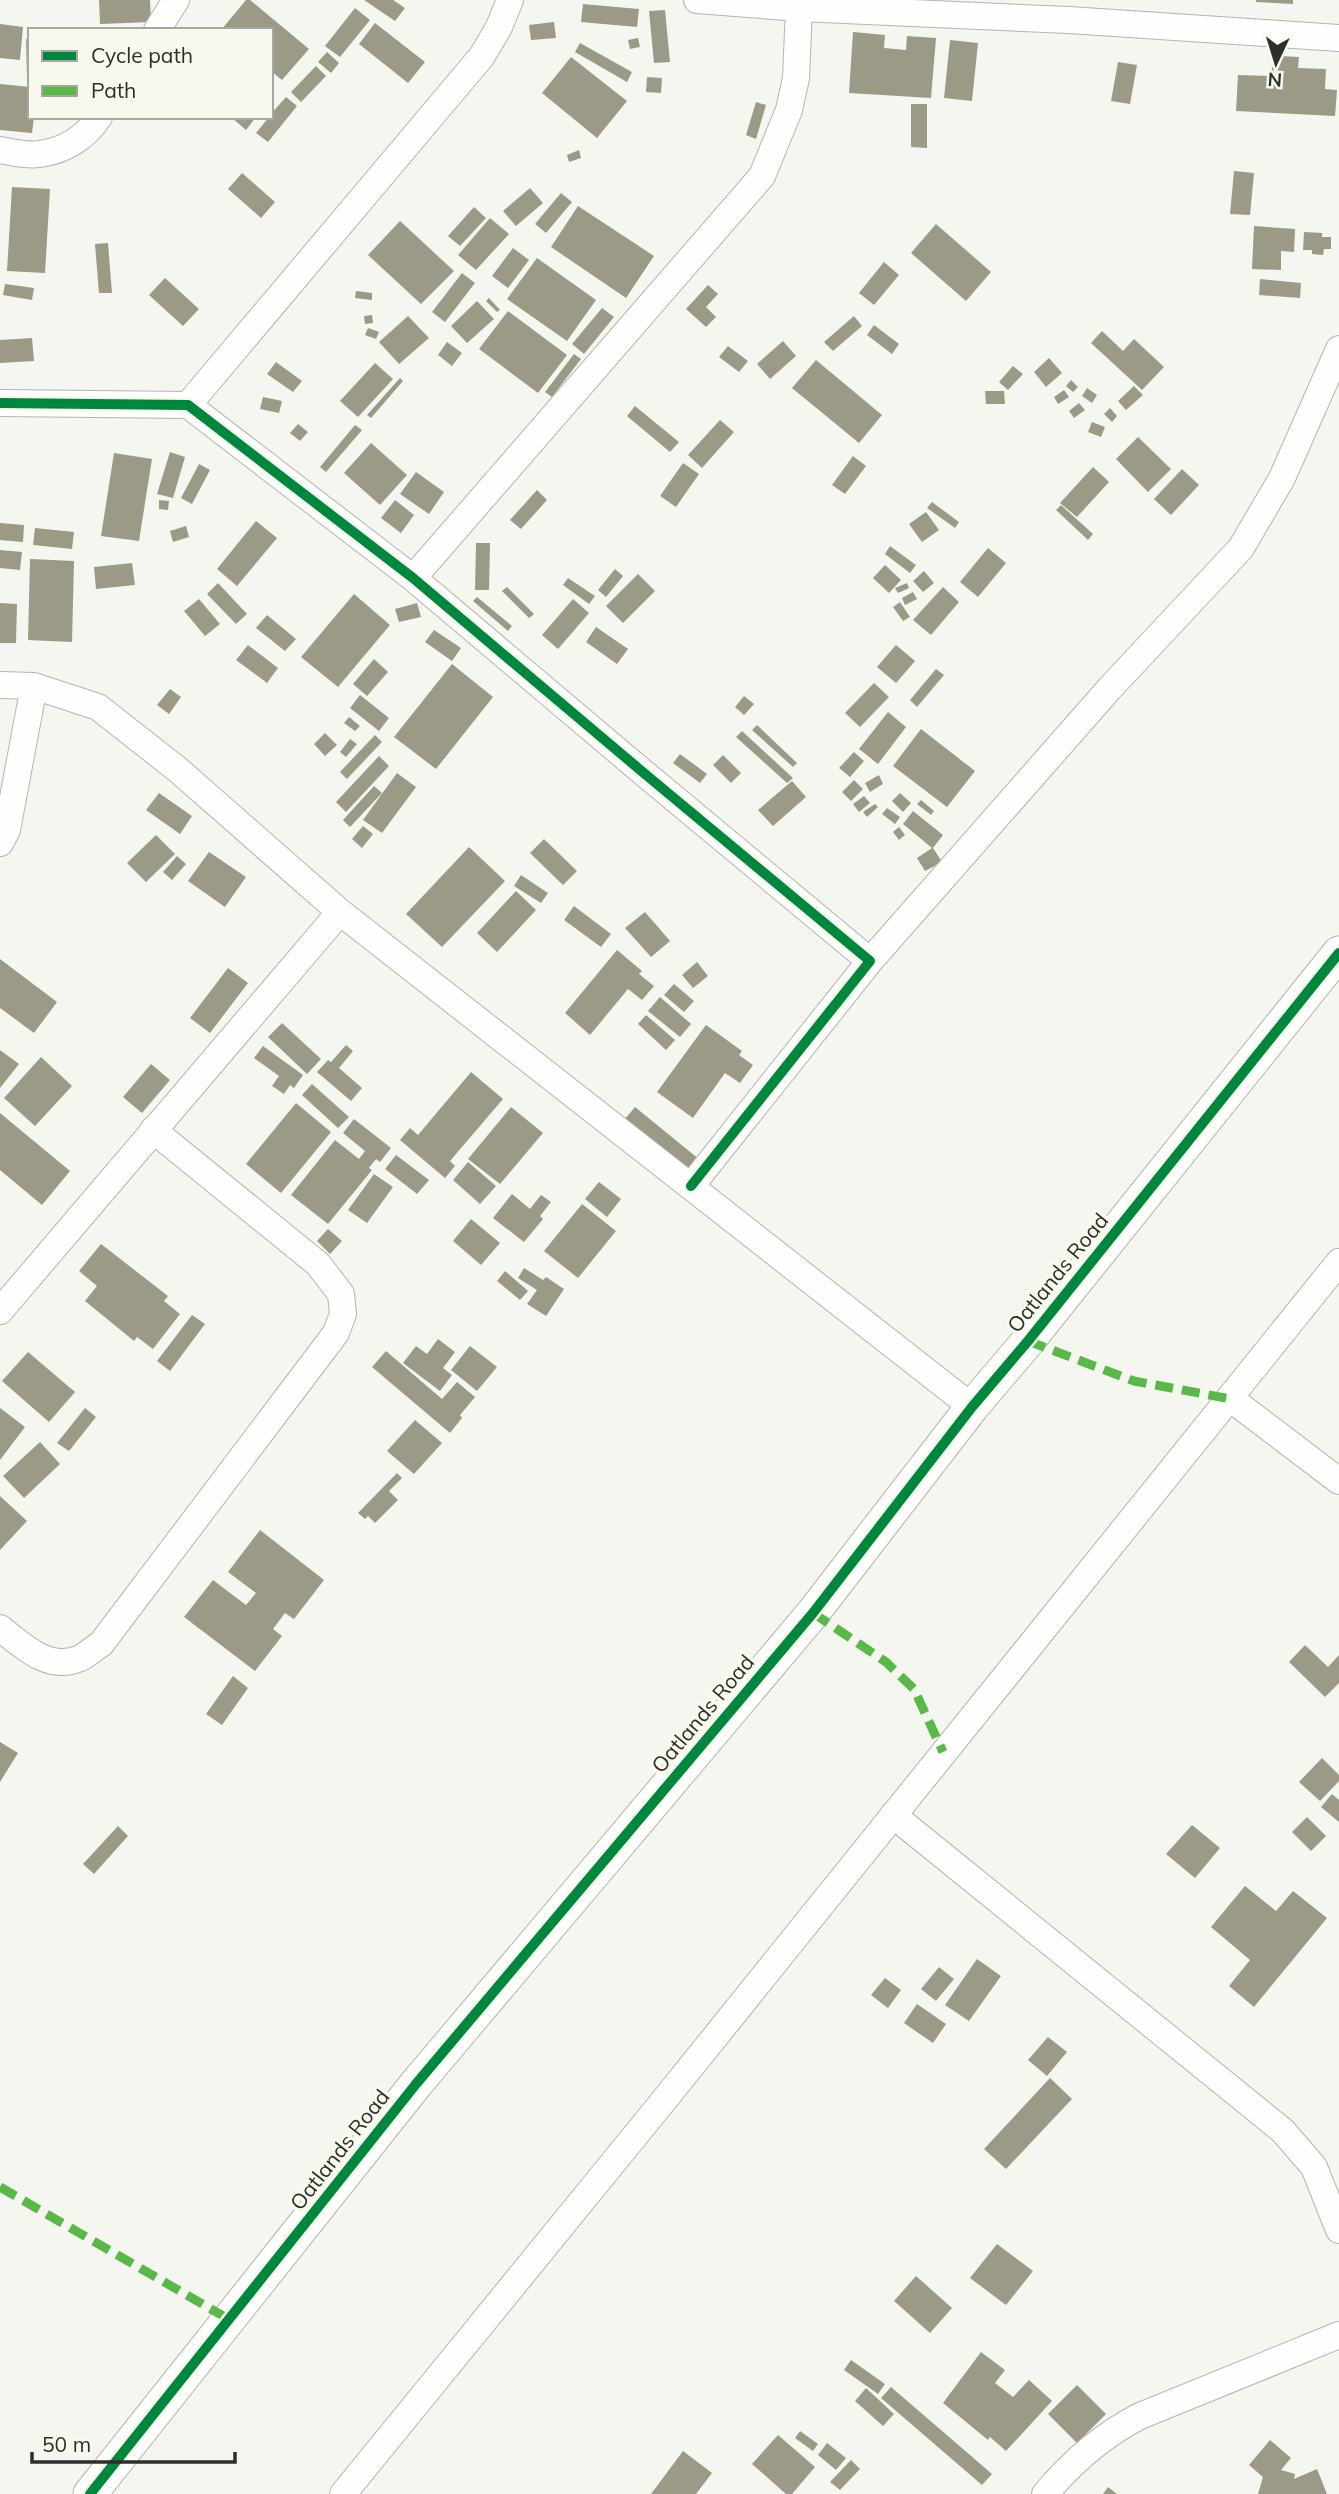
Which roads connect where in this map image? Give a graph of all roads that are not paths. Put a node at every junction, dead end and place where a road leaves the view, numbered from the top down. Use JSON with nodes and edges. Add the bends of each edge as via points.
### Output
{"nodes":[{"id":1,"x":176,"y":0,"type":"edge"},
{"id":2,"x":510,"y":0,"type":"edge"},
{"id":3,"x":697,"y":0,"type":"edge"},
{"id":4,"x":799,"y":8,"type":"junction"},
{"id":5,"x":158,"y":28,"type":"edge"},
{"id":6,"x":1339,"y":38,"type":"edge"},
{"id":7,"x":98,"y":119,"type":"edge"},
{"id":8,"x":0,"y":150,"type":"edge"},
{"id":9,"x":1339,"y":349,"type":"edge"},
{"id":10,"x":0,"y":403,"type":"edge"},
{"id":11,"x":188,"y":405,"type":"junction"},
{"id":12,"x":414,"y":578,"type":"junction"},
{"id":13,"x":0,"y":685,"type":"edge"},
{"id":14,"x":34,"y":686,"type":"junction"},
{"id":15,"x":0,"y":843,"type":"edge"},
{"id":16,"x":340,"y":912,"type":"junction"},
{"id":17,"x":1339,"y":953,"type":"edge"},
{"id":18,"x":870,"y":961,"type":"junction"},
{"id":19,"x":153,"y":1130,"type":"junction"},
{"id":20,"x":691,"y":1186,"type":"junction"},
{"id":21,"x":1339,"y":1262,"type":"edge"},
{"id":22,"x":0,"y":1311,"type":"edge"},
{"id":23,"x":1231,"y":1399,"type":"junction"},
{"id":24,"x":972,"y":1407,"type":"junction"},
{"id":25,"x":1339,"y":1481,"type":"edge"},
{"id":26,"x":0,"y":1628,"type":"edge"},
{"id":27,"x":893,"y":1815,"type":"junction"},
{"id":28,"x":1339,"y":2230,"type":"edge"},
{"id":29,"x":1339,"y":2335,"type":"edge"},
{"id":30,"x":90,"y":2494,"type":"edge"},
{"id":31,"x":343,"y":2494,"type":"edge"},
{"id":32,"x":1045,"y":2494,"type":"edge"}],
"edges":[{"from":1,"to":5,"type":"street"},
{"from":2,"to":11,"type":"street","via":[[482,56]]},
{"from":3,"to":4,"type":"street"},
{"from":4,"to":6,"type":"street"},
{"from":4,"to":12,"type":"street","via":[[796,78],[762,176]]},
{"from":7,"to":8,"type":"street","via":[[72,145],[38,155]]},
{"from":9,"to":18,"type":"street","via":[[1282,478],[1241,548],[1110,688]]},
{"from":10,"to":11,"type":"street"},
{"from":11,"to":12,"type":"street"},
{"from":12,"to":18,"type":"street"},
{"from":13,"to":14,"type":"street"},
{"from":14,"to":15,"type":"street","via":[[7,830]]},
{"from":14,"to":16,"type":"street","via":[[98,707],[177,769]]},
{"from":16,"to":19,"type":"street"},
{"from":16,"to":20,"type":"street"},
{"from":17,"to":24,"type":"street","name":"Oatlands Road"},
{"from":18,"to":20,"type":"street"},
{"from":19,"to":22,"type":"street"},
{"from":19,"to":26,"type":"street","via":[[318,1264],[341,1294],[343,1314],[336,1333],[101,1644],[77,1659],[55,1662],[33,1654]]},
{"from":20,"to":24,"type":"street"},
{"from":21,"to":23,"type":"street"},
{"from":23,"to":25,"type":"street"},
{"from":23,"to":27,"type":"street"},
{"from":24,"to":30,"type":"street","name":"Oatlands Road","via":[[813,1613],[416,2084]]},
{"from":27,"to":28,"type":"street","via":[[1283,2131],[1314,2167]]},
{"from":27,"to":31,"type":"street"},
{"from":29,"to":32,"type":"street","via":[[1115,2429],[1065,2470]]}]}
